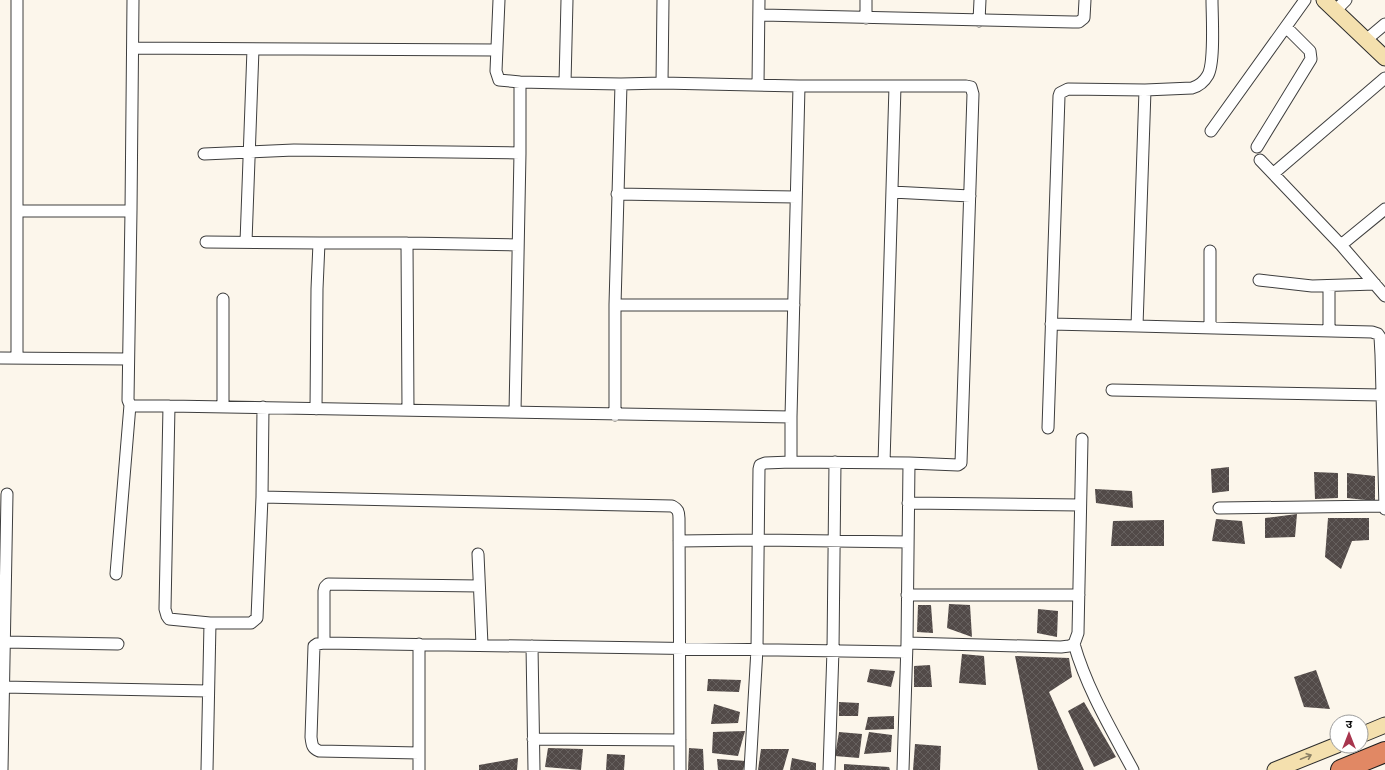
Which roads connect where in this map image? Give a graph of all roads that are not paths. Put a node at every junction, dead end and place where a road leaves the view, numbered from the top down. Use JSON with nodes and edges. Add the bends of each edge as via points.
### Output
{"nodes":[{"id":1,"x":17,"y":0,"type":"edge"},
{"id":2,"x":133,"y":0,"type":"edge"},
{"id":3,"x":499,"y":0,"type":"edge"},
{"id":4,"x":567,"y":0,"type":"edge"},
{"id":5,"x":663,"y":0,"type":"edge"},
{"id":6,"x":759,"y":0,"type":"edge"},
{"id":7,"x":866,"y":0,"type":"edge"},
{"id":8,"x":980,"y":0,"type":"edge"},
{"id":9,"x":1085,"y":0,"type":"edge"},
{"id":10,"x":1212,"y":0,"type":"edge"},
{"id":11,"x":1305,"y":0,"type":"edge"},
{"id":12,"x":1324,"y":0,"type":"edge"},
{"id":13,"x":1346,"y":0,"type":"edge"},
{"id":14,"x":1335,"y":11,"type":"junction"},
{"id":15,"x":760,"y":15,"type":"junction"},
{"id":16,"x":866,"y":18,"type":"junction"},
{"id":17,"x":980,"y":21,"type":"junction"},
{"id":18,"x":1385,"y":24,"type":"edge"},
{"id":19,"x":1286,"y":27,"type":"junction"},
{"id":20,"x":1366,"y":40,"type":"junction"},
{"id":21,"x":133,"y":48,"type":"junction"},
{"id":22,"x":253,"y":49,"type":"junction"},
{"id":23,"x":496,"y":50,"type":"junction"},
{"id":24,"x":1385,"y":58,"type":"edge"},
{"id":25,"x":1385,"y":78,"type":"edge"},
{"id":26,"x":520,"y":82,"type":"junction"},
{"id":27,"x":565,"y":83,"type":"junction"},
{"id":28,"x":662,"y":83,"type":"junction"},
{"id":29,"x":620,"y":84,"type":"junction"},
{"id":30,"x":758,"y":84,"type":"junction"},
{"id":31,"x":799,"y":86,"type":"junction"},
{"id":32,"x":895,"y":86,"type":"junction"},
{"id":33,"x":1145,"y":90,"type":"junction"},
{"id":34,"x":1210,"y":131,"type":"dead end"},
{"id":35,"x":1257,"y":147,"type":"dead end"},
{"id":36,"x":248,"y":152,"type":"junction"},
{"id":37,"x":520,"y":153,"type":"junction"},
{"id":38,"x":204,"y":154,"type":"dead end"},
{"id":39,"x":1260,"y":160,"type":"dead end"},
{"id":40,"x":1274,"y":173,"type":"junction"},
{"id":41,"x":892,"y":192,"type":"junction"},
{"id":42,"x":618,"y":194,"type":"junction"},
{"id":43,"x":970,"y":196,"type":"junction"},
{"id":44,"x":796,"y":197,"type":"junction"},
{"id":45,"x":1385,"y":209,"type":"edge"},
{"id":46,"x":17,"y":211,"type":"junction"},
{"id":47,"x":131,"y":211,"type":"junction"},
{"id":48,"x":206,"y":242,"type":"dead end"},
{"id":49,"x":246,"y":242,"type":"junction"},
{"id":50,"x":319,"y":243,"type":"junction"},
{"id":51,"x":407,"y":243,"type":"junction"},
{"id":52,"x":517,"y":245,"type":"junction"},
{"id":53,"x":1342,"y":245,"type":"junction"},
{"id":54,"x":1210,"y":251,"type":"dead end"},
{"id":55,"x":1259,"y":280,"type":"dead end"},
{"id":56,"x":1375,"y":284,"type":"junction"},
{"id":57,"x":1329,"y":287,"type":"junction"},
{"id":58,"x":1385,"y":296,"type":"edge"},
{"id":59,"x":223,"y":299,"type":"dead end"},
{"id":60,"x":615,"y":305,"type":"junction"},
{"id":61,"x":794,"y":305,"type":"junction"},
{"id":62,"x":1051,"y":324,"type":"junction"},
{"id":63,"x":1137,"y":326,"type":"junction"},
{"id":64,"x":1210,"y":328,"type":"junction"},
{"id":65,"x":1329,"y":331,"type":"junction"},
{"id":66,"x":1383,"y":353,"type":"edge"},
{"id":67,"x":0,"y":358,"type":"edge"},
{"id":68,"x":17,"y":358,"type":"junction"},
{"id":69,"x":128,"y":359,"type":"junction"},
{"id":70,"x":1112,"y":390,"type":"dead end"},
{"id":71,"x":1382,"y":395,"type":"junction"},
{"id":72,"x":130,"y":405,"type":"junction"},
{"id":73,"x":169,"y":406,"type":"junction"},
{"id":74,"x":223,"y":407,"type":"junction"},
{"id":75,"x":263,"y":408,"type":"junction"},
{"id":76,"x":316,"y":409,"type":"junction"},
{"id":77,"x":408,"y":410,"type":"junction"},
{"id":78,"x":515,"y":412,"type":"junction"},
{"id":79,"x":616,"y":414,"type":"junction"},
{"id":80,"x":791,"y":417,"type":"junction"},
{"id":81,"x":1048,"y":428,"type":"dead end"},
{"id":82,"x":1082,"y":439,"type":"dead end"},
{"id":83,"x":791,"y":462,"type":"junction"},
{"id":84,"x":836,"y":462,"type":"junction"},
{"id":85,"x":884,"y":463,"type":"junction"},
{"id":86,"x":908,"y":463,"type":"junction"},
{"id":87,"x":1384,"y":463,"type":"edge"},
{"id":88,"x":7,"y":494,"type":"dead end"},
{"id":89,"x":262,"y":497,"type":"junction"},
{"id":90,"x":908,"y":504,"type":"junction"},
{"id":91,"x":1080,"y":505,"type":"junction"},
{"id":92,"x":1220,"y":508,"type":"dead end"},
{"id":93,"x":1385,"y":508,"type":"edge"},
{"id":94,"x":758,"y":540,"type":"junction"},
{"id":95,"x":679,"y":541,"type":"junction"},
{"id":96,"x":834,"y":542,"type":"junction"},
{"id":97,"x":908,"y":542,"type":"junction"},
{"id":98,"x":478,"y":554,"type":"dead end"},
{"id":99,"x":116,"y":574,"type":"dead end"},
{"id":100,"x":479,"y":586,"type":"junction"},
{"id":101,"x":907,"y":595,"type":"junction"},
{"id":102,"x":1079,"y":595,"type":"junction"},
{"id":103,"x":210,"y":623,"type":"junction"},
{"id":104,"x":4,"y":642,"type":"junction"},
{"id":105,"x":324,"y":643,"type":"junction"},
{"id":106,"x":118,"y":644,"type":"dead end"},
{"id":107,"x":419,"y":644,"type":"junction"},
{"id":108,"x":1074,"y":644,"type":"junction"},
{"id":109,"x":482,"y":645,"type":"junction"},
{"id":110,"x":532,"y":646,"type":"junction"},
{"id":111,"x":907,"y":648,"type":"junction"},
{"id":112,"x":680,"y":649,"type":"junction"},
{"id":113,"x":757,"y":650,"type":"junction"},
{"id":114,"x":833,"y":650,"type":"junction"},
{"id":115,"x":3,"y":686,"type":"junction"},
{"id":116,"x":208,"y":691,"type":"junction"},
{"id":117,"x":1385,"y":725,"type":"edge"},
{"id":118,"x":1369,"y":732,"type":"edge"},
{"id":119,"x":533,"y":739,"type":"junction"},
{"id":120,"x":680,"y":740,"type":"junction"},
{"id":121,"x":1329,"y":748,"type":"edge"},
{"id":122,"x":1385,"y":752,"type":"edge"},
{"id":123,"x":419,"y":753,"type":"junction"},
{"id":124,"x":2,"y":770,"type":"edge"},
{"id":125,"x":207,"y":770,"type":"edge"},
{"id":126,"x":419,"y":770,"type":"edge"},
{"id":127,"x":534,"y":770,"type":"edge"},
{"id":128,"x":680,"y":770,"type":"edge"},
{"id":129,"x":750,"y":770,"type":"edge"},
{"id":130,"x":829,"y":770,"type":"edge"},
{"id":131,"x":903,"y":770,"type":"edge"},
{"id":132,"x":1132,"y":770,"type":"edge"},
{"id":133,"x":1275,"y":770,"type":"edge"},
{"id":134,"x":1341,"y":770,"type":"edge"}],
"edges":[{"from":1,"to":46,"type":"street"},
{"from":2,"to":21,"type":"street"},
{"from":3,"to":23,"type":"street"},
{"from":4,"to":27,"type":"street"},
{"from":5,"to":28,"type":"street"},
{"from":6,"to":15,"type":"street"},
{"from":7,"to":16,"type":"street"},
{"from":8,"to":17,"type":"street"},
{"from":9,"to":17,"type":"street","via":[[1084,18],[1079,22]]},
{"from":10,"to":33,"type":"street","via":[[1212,62],[1209,74],[1198,86],[1192,88]]},
{"from":11,"to":19,"type":"street"},
{"from":12,"to":14,"type":"main road"},
{"from":13,"to":14,"type":"street"},
{"from":14,"to":20,"type":"main road"},
{"from":15,"to":16,"type":"street"},
{"from":15,"to":30,"type":"street"},
{"from":16,"to":17,"type":"street"},
{"from":18,"to":20,"type":"street"},
{"from":19,"to":34,"type":"street"},
{"from":19,"to":35,"type":"street","via":[[1310,51],[1311,59]]},
{"from":20,"to":24,"type":"main road"},
{"from":21,"to":22,"type":"street"},
{"from":21,"to":47,"type":"street"},
{"from":22,"to":23,"type":"street"},
{"from":22,"to":36,"type":"street"},
{"from":23,"to":26,"type":"street","via":[[496,71],[499,80]]},
{"from":25,"to":40,"type":"street"},
{"from":26,"to":27,"type":"street"},
{"from":26,"to":37,"type":"street"},
{"from":27,"to":29,"type":"street"},
{"from":28,"to":29,"type":"street"},
{"from":28,"to":30,"type":"street"},
{"from":29,"to":42,"type":"street"},
{"from":30,"to":31,"type":"street"},
{"from":31,"to":32,"type":"street"},
{"from":31,"to":44,"type":"street"},
{"from":32,"to":41,"type":"street"},
{"from":32,"to":43,"type":"street","via":[[971,87]]},
{"from":33,"to":62,"type":"street","via":[[1068,89],[1060,93]]},
{"from":33,"to":63,"type":"street"},
{"from":36,"to":37,"type":"street","via":[[294,150]]},
{"from":36,"to":38,"type":"street"},
{"from":36,"to":49,"type":"street"},
{"from":37,"to":52,"type":"street"},
{"from":39,"to":40,"type":"street"},
{"from":40,"to":53,"type":"street"},
{"from":41,"to":43,"type":"street"},
{"from":41,"to":85,"type":"street"},
{"from":42,"to":44,"type":"street"},
{"from":42,"to":60,"type":"street"},
{"from":43,"to":86,"type":"street","via":[[962,460],[958,465]]},
{"from":44,"to":61,"type":"street"},
{"from":45,"to":53,"type":"street"},
{"from":46,"to":47,"type":"street"},
{"from":46,"to":68,"type":"street"},
{"from":47,"to":69,"type":"street"},
{"from":48,"to":49,"type":"street"},
{"from":49,"to":50,"type":"street"},
{"from":50,"to":51,"type":"street"},
{"from":50,"to":76,"type":"street"},
{"from":51,"to":52,"type":"street"},
{"from":51,"to":77,"type":"street"},
{"from":52,"to":78,"type":"street"},
{"from":53,"to":56,"type":"street"},
{"from":54,"to":64,"type":"street"},
{"from":55,"to":57,"type":"street"},
{"from":56,"to":57,"type":"street"},
{"from":56,"to":58,"type":"street"},
{"from":57,"to":65,"type":"street"},
{"from":59,"to":74,"type":"street"},
{"from":60,"to":61,"type":"street"},
{"from":60,"to":79,"type":"street"},
{"from":61,"to":80,"type":"street"},
{"from":62,"to":63,"type":"street"},
{"from":62,"to":81,"type":"street"},
{"from":63,"to":64,"type":"street"},
{"from":64,"to":65,"type":"street"},
{"from":65,"to":66,"type":"street","via":[[1376,332]]},
{"from":66,"to":71,"type":"street"},
{"from":67,"to":68,"type":"street"},
{"from":68,"to":69,"type":"street"},
{"from":69,"to":72,"type":"street"},
{"from":70,"to":71,"type":"street"},
{"from":71,"to":87,"type":"street"},
{"from":72,"to":73,"type":"street"},
{"from":72,"to":99,"type":"street"},
{"from":73,"to":74,"type":"street"},
{"from":73,"to":103,"type":"street","via":[[165,609],[169,619]]},
{"from":74,"to":75,"type":"street"},
{"from":75,"to":76,"type":"street"},
{"from":75,"to":89,"type":"street"},
{"from":76,"to":77,"type":"street"},
{"from":77,"to":78,"type":"street"},
{"from":78,"to":79,"type":"street"},
{"from":79,"to":80,"type":"street"},
{"from":80,"to":83,"type":"street"},
{"from":82,"to":91,"type":"street"},
{"from":83,"to":84,"type":"street"},
{"from":83,"to":94,"type":"street","via":[[765,463],[760,466]]},
{"from":84,"to":85,"type":"street"},
{"from":84,"to":96,"type":"street"},
{"from":85,"to":86,"type":"street"},
{"from":86,"to":90,"type":"street"},
{"from":87,"to":93,"type":"street"},
{"from":88,"to":104,"type":"street"},
{"from":89,"to":95,"type":"street","via":[[672,506],[679,513]]},
{"from":89,"to":103,"type":"street","via":[[256,618],[251,623]]},
{"from":90,"to":91,"type":"street"},
{"from":90,"to":97,"type":"street"},
{"from":91,"to":102,"type":"street"},
{"from":92,"to":93,"type":"street"},
{"from":94,"to":95,"type":"street"},
{"from":94,"to":96,"type":"street"},
{"from":94,"to":113,"type":"street"},
{"from":95,"to":112,"type":"street"},
{"from":96,"to":97,"type":"street"},
{"from":96,"to":114,"type":"street"},
{"from":97,"to":101,"type":"street"},
{"from":98,"to":100,"type":"street"},
{"from":100,"to":105,"type":"street","via":[[328,584],[324,592]]},
{"from":100,"to":109,"type":"street"},
{"from":101,"to":102,"type":"street"},
{"from":101,"to":111,"type":"street"},
{"from":102,"to":108,"type":"street","via":[[1078,633]]},
{"from":103,"to":116,"type":"street"},
{"from":104,"to":106,"type":"street"},
{"from":104,"to":115,"type":"street"},
{"from":105,"to":107,"type":"street"},
{"from":105,"to":123,"type":"street","via":[[317,644],[314,648],[311,737],[314,749]]},
{"from":107,"to":109,"type":"street"},
{"from":107,"to":123,"type":"street"},
{"from":108,"to":111,"type":"street","via":[[1061,647]]},
{"from":108,"to":132,"type":"street","via":[[1088,686]]},
{"from":109,"to":110,"type":"street"},
{"from":110,"to":112,"type":"street"},
{"from":110,"to":119,"type":"street"},
{"from":111,"to":114,"type":"street"},
{"from":111,"to":131,"type":"street"},
{"from":112,"to":113,"type":"street"},
{"from":112,"to":120,"type":"street"},
{"from":113,"to":114,"type":"street"},
{"from":113,"to":129,"type":"street"},
{"from":114,"to":130,"type":"street"},
{"from":115,"to":116,"type":"street"},
{"from":115,"to":124,"type":"street"},
{"from":116,"to":125,"type":"street"},
{"from":117,"to":118,"type":"main road"},
{"from":119,"to":120,"type":"street"},
{"from":119,"to":127,"type":"street"},
{"from":120,"to":128,"type":"street"},
{"from":133,"to":121,"type":"main road","one_way":true},
{"from":122,"to":134,"type":"highway"},
{"from":123,"to":126,"type":"street"}]}
